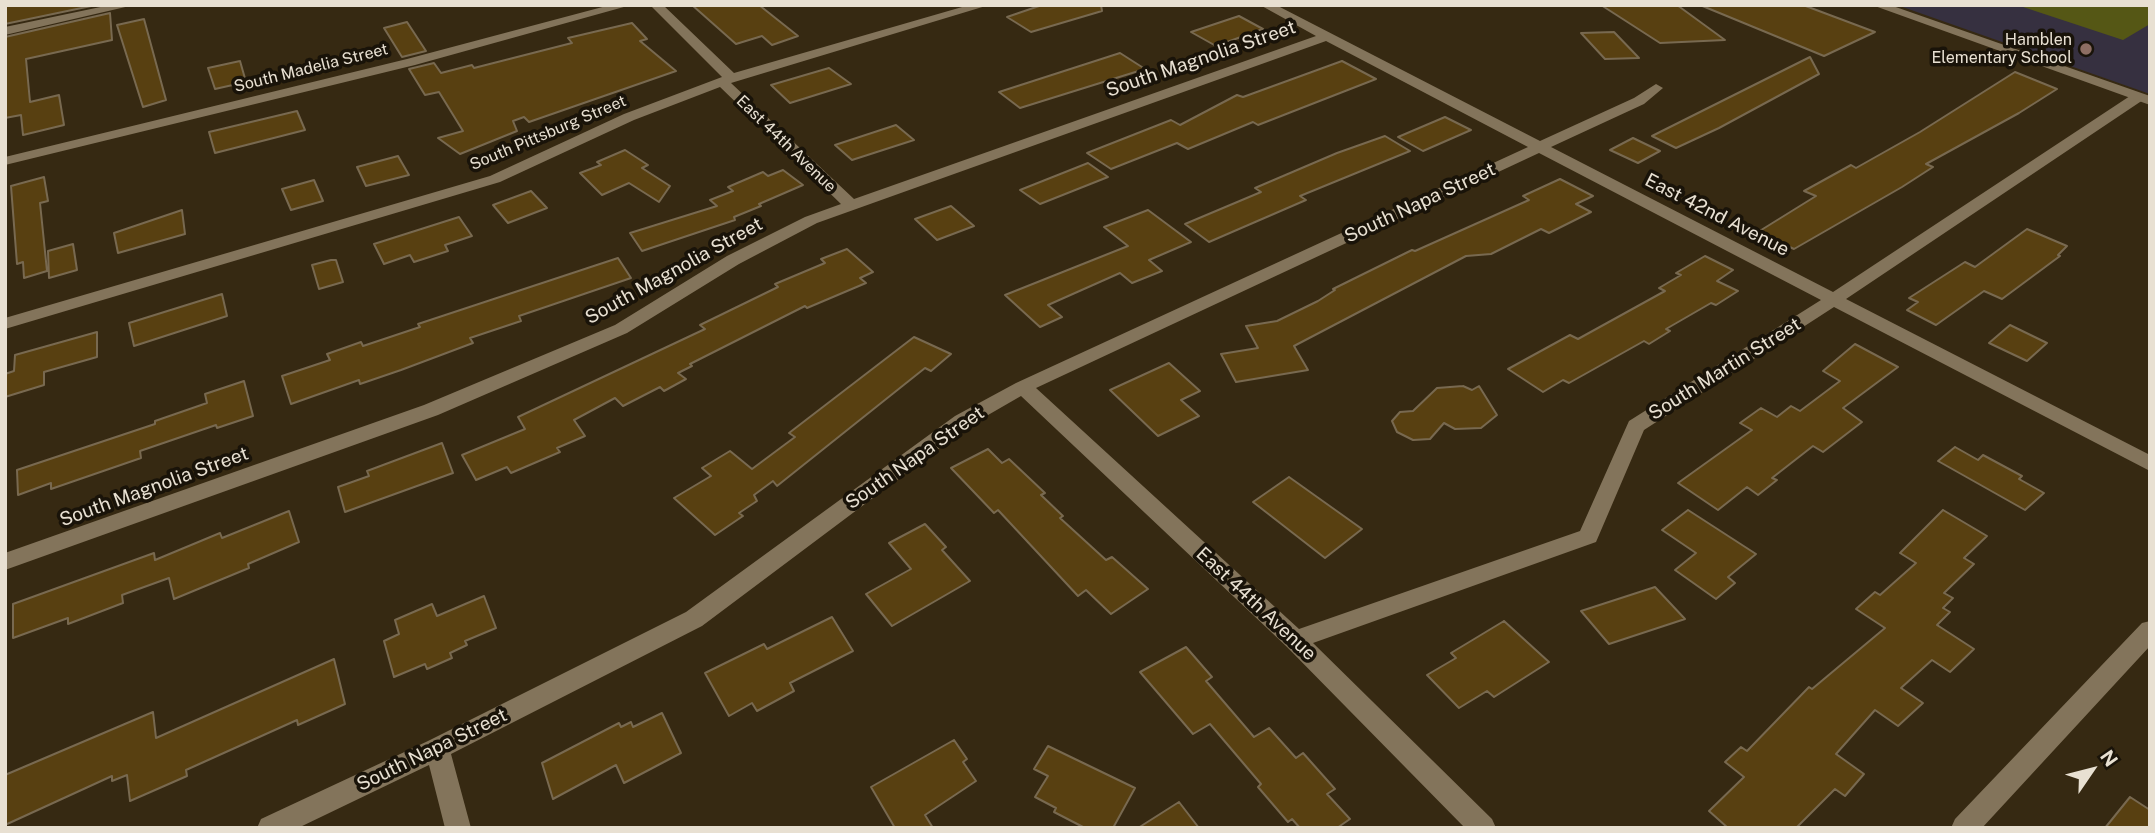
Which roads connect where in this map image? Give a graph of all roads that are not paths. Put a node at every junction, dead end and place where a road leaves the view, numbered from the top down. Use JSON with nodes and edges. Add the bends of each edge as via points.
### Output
{"nodes":[{"id":1,"x":128,"y":5,"type":"edge"},
{"id":2,"x":625,"y":5,"type":"edge"},
{"id":3,"x":656,"y":5,"type":"edge"},
{"id":4,"x":983,"y":5,"type":"edge"},
{"id":5,"x":1265,"y":5,"type":"edge"},
{"id":6,"x":1878,"y":5,"type":"edge"},
{"id":7,"x":5,"y":31,"type":"edge"},
{"id":8,"x":1325,"y":37,"type":"junction"},
{"id":9,"x":726,"y":80,"type":"junction"},
{"id":10,"x":1656,"y":88,"type":"dead end"},
{"id":11,"x":2144,"y":99,"type":"edge"},
{"id":12,"x":1540,"y":148,"type":"junction"},
{"id":13,"x":5,"y":161,"type":"edge"},
{"id":14,"x":851,"y":205,"type":"junction"},
{"id":15,"x":1835,"y":299,"type":"junction"},
{"id":16,"x":5,"y":324,"type":"edge"},
{"id":17,"x":1023,"y":387,"type":"junction"},
{"id":18,"x":2150,"y":464,"type":"edge"},
{"id":19,"x":5,"y":562,"type":"edge"},
{"id":20,"x":2150,"y":630,"type":"edge"},
{"id":21,"x":1295,"y":640,"type":"junction"},
{"id":22,"x":437,"y":749,"type":"junction"},
{"id":23,"x":270,"y":828,"type":"edge"},
{"id":24,"x":458,"y":828,"type":"edge"},
{"id":25,"x":1483,"y":828,"type":"edge"},
{"id":26,"x":1964,"y":828,"type":"edge"}],
"edges":[{"from":1,"to":7,"type":"street"},
{"from":2,"to":13,"type":"street","name":"South Madelia Street"},
{"from":3,"to":9,"type":"street","name":"East 44th Avenue"},
{"from":4,"to":9,"type":"street","name":"South Pittsburg Street"},
{"from":5,"to":8,"type":"street","name":"East 42nd Avenue"},
{"from":6,"to":11,"type":"street"},
{"from":8,"to":12,"type":"street","name":"East 42nd Avenue"},
{"from":8,"to":14,"type":"street","name":"South Magnolia Street"},
{"from":9,"to":14,"type":"street","name":"East 44th Avenue"},
{"from":9,"to":16,"type":"street","name":"South Pittsburg Street","via":[[629,117],[495,179]]},
{"from":10,"to":12,"type":"street","name":"South Napa Street","via":[[1639,102]]},
{"from":11,"to":15,"type":"street","name":"South Martin Street"},
{"from":12,"to":15,"type":"street","name":"East 42nd Avenue"},
{"from":12,"to":17,"type":"street","name":"South Napa Street"},
{"from":14,"to":19,"type":"street","name":"South Magnolia Street","via":[[733,260],[621,328],[431,410]]},
{"from":15,"to":18,"type":"street","name":"East 42nd Avenue"},
{"from":15,"to":21,"type":"street","name":"South Martin Street","via":[[1636,426],[1588,536]]},
{"from":17,"to":21,"type":"street","name":"East 44th Avenue"},
{"from":17,"to":22,"type":"street","name":"South Napa Street","via":[[962,421],[694,619]]},
{"from":20,"to":26,"type":"street"},
{"from":21,"to":25,"type":"street","name":"East 44th Avenue"},
{"from":22,"to":23,"type":"street","name":"South Napa Street"},
{"from":22,"to":24,"type":"street"}]}
